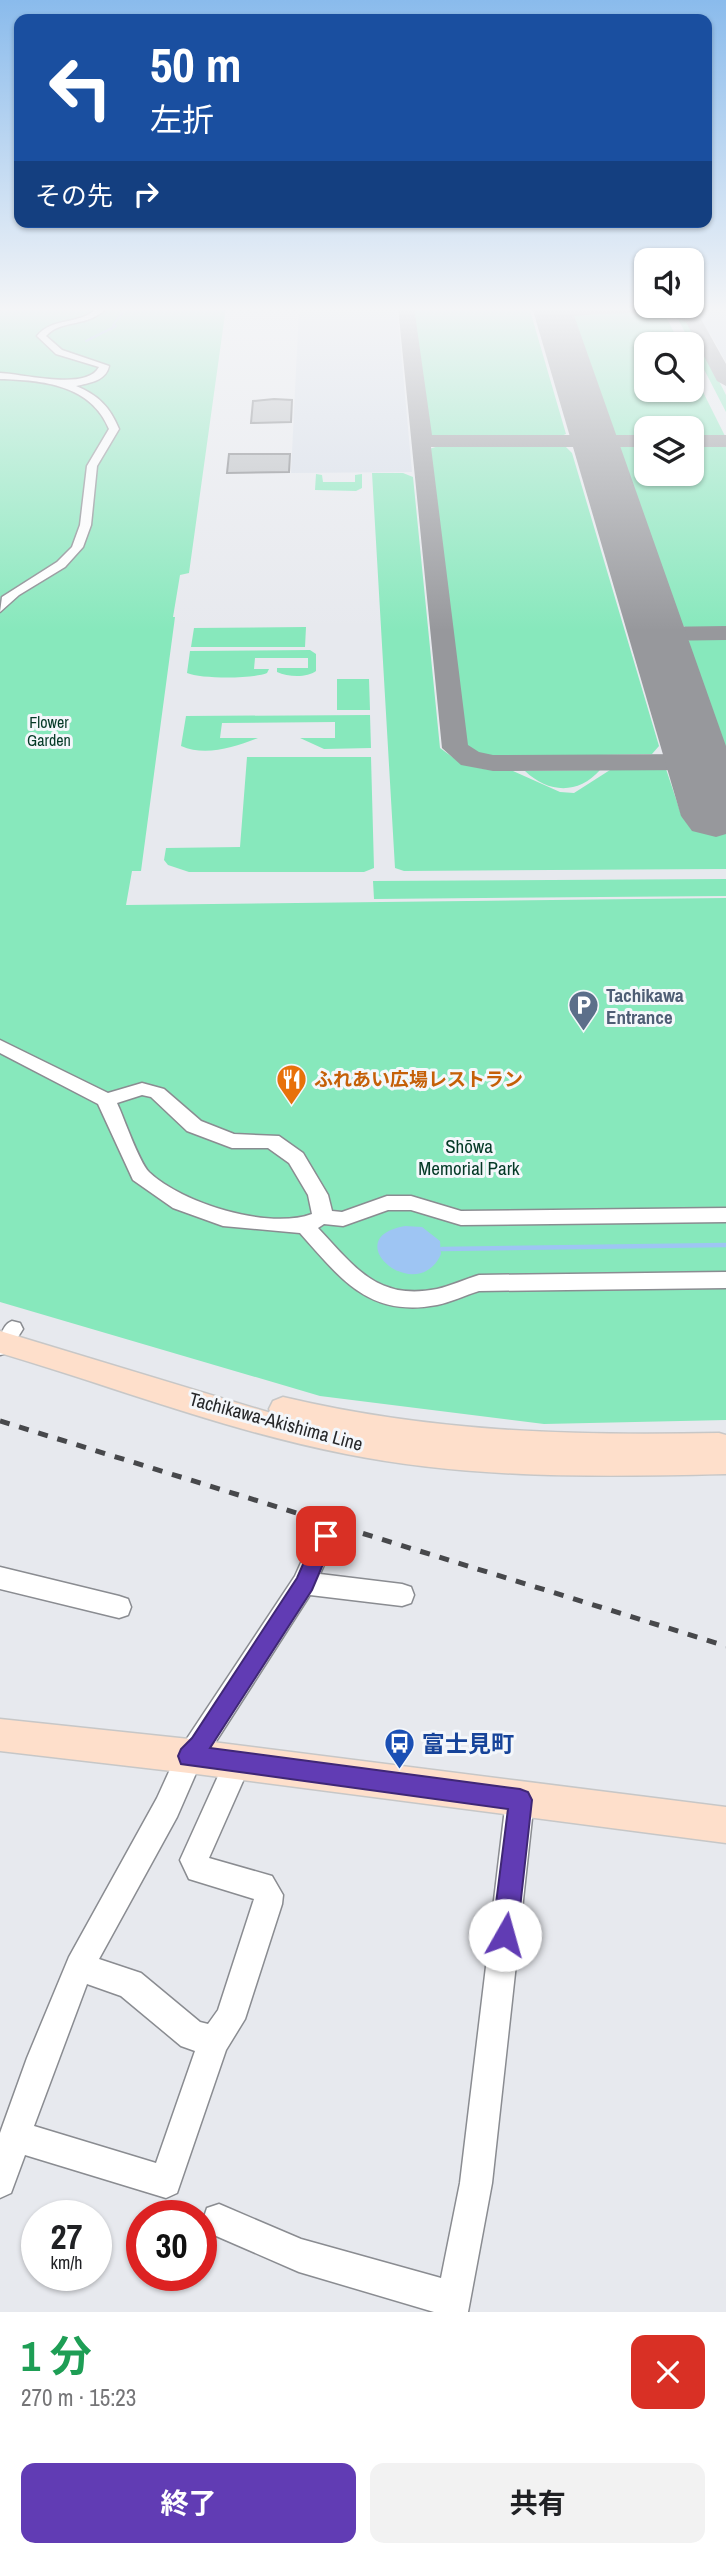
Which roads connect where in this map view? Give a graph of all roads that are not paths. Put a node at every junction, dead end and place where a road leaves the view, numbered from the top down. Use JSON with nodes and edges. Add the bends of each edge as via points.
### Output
{"nodes":[{"id":1,"x":110,"y":415,"type":"edge"},
{"id":2,"x":2,"y":601,"type":"edge"},
{"id":3,"x":0,"y":1046,"type":"edge"},
{"id":4,"x":106,"y":1100,"type":"junction"},
{"id":5,"x":726,"y":1215,"type":"edge"},
{"id":6,"x":314,"y":1221,"type":"junction"},
{"id":7,"x":726,"y":1280,"type":"edge"},
{"id":8,"x":3,"y":1337,"type":"edge"},
{"id":9,"x":726,"y":1445,"type":"edge"},
{"id":10,"x":726,"y":1462,"type":"edge"},
{"id":11,"x":326,"y":1536,"type":"dead end"},
{"id":12,"x":0,"y":1578,"type":"edge"},
{"id":13,"x":304,"y":1584,"type":"junction"},
{"id":14,"x":402,"y":1595,"type":"dead end"},
{"id":15,"x":119,"y":1607,"type":"dead end"},
{"id":16,"x":0,"y":1735,"type":"edge"},
{"id":17,"x":189,"y":1756,"type":"junction"},
{"id":18,"x":238,"y":1763,"type":"junction"},
{"id":19,"x":520,"y":1800,"type":"junction"},
{"id":20,"x":726,"y":1825,"type":"edge"},
{"id":21,"x":79,"y":1968,"type":"junction"},
{"id":22,"x":214,"y":2041,"type":"junction"},
{"id":23,"x":15,"y":2136,"type":"junction"},
{"id":24,"x":0,"y":2182,"type":"edge"},
{"id":25,"x":219,"y":2220,"type":"dead end"},
{"id":26,"x":453,"y":2306,"type":"edge"}],
"edges":[{"from":1,"to":2,"type":"street","via":[[114,429],[92,464],[87,488],[88,524],[69,557]]},
{"from":3,"to":4,"type":"street"},
{"from":4,"to":6,"type":"street","via":[[140,1175],[180,1203],[223,1219]]},
{"from":4,"to":6,"type":"street","via":[[142,1089],[157,1093],[194,1126],[232,1141],[272,1141],[296,1158],[318,1195]]},
{"from":5,"to":6,"type":"street","via":[[461,1218],[411,1203],[387,1203],[343,1219]]},
{"from":6,"to":7,"type":"street","via":[[369,1290],[377,1296],[408,1301],[479,1283]]},
{"from":8,"to":9,"type":"main road","name":"Tachikawa-Akishima Line","via":[[387,1432],[529,1447]]},
{"from":8,"to":10,"type":"main road","name":"Tachikawa-Akishima Line","via":[[251,1418],[410,1453],[540,1464]]},
{"from":11,"to":13,"type":"street"},
{"from":12,"to":15,"type":"street"},
{"from":13,"to":14,"type":"street"},
{"from":13,"to":17,"type":"street"},
{"from":16,"to":17,"type":"main road"},
{"from":17,"to":18,"type":"main road"},
{"from":17,"to":21,"type":"street","via":[[166,1811]]},
{"from":18,"to":19,"type":"main road"},
{"from":18,"to":22,"type":"street","via":[[194,1860],[200,1869],[262,1886],[269,1895],[230,2019]]},
{"from":19,"to":20,"type":"main road"},
{"from":19,"to":26,"type":"street","via":[[476,2183]]},
{"from":21,"to":22,"type":"street","via":[[130,1984],[192,2035]]},
{"from":21,"to":23,"type":"street"},
{"from":22,"to":23,"type":"street","via":[[166,2182]]},
{"from":23,"to":24,"type":"street"},
{"from":25,"to":26,"type":"street","via":[[299,2255]]}]}
